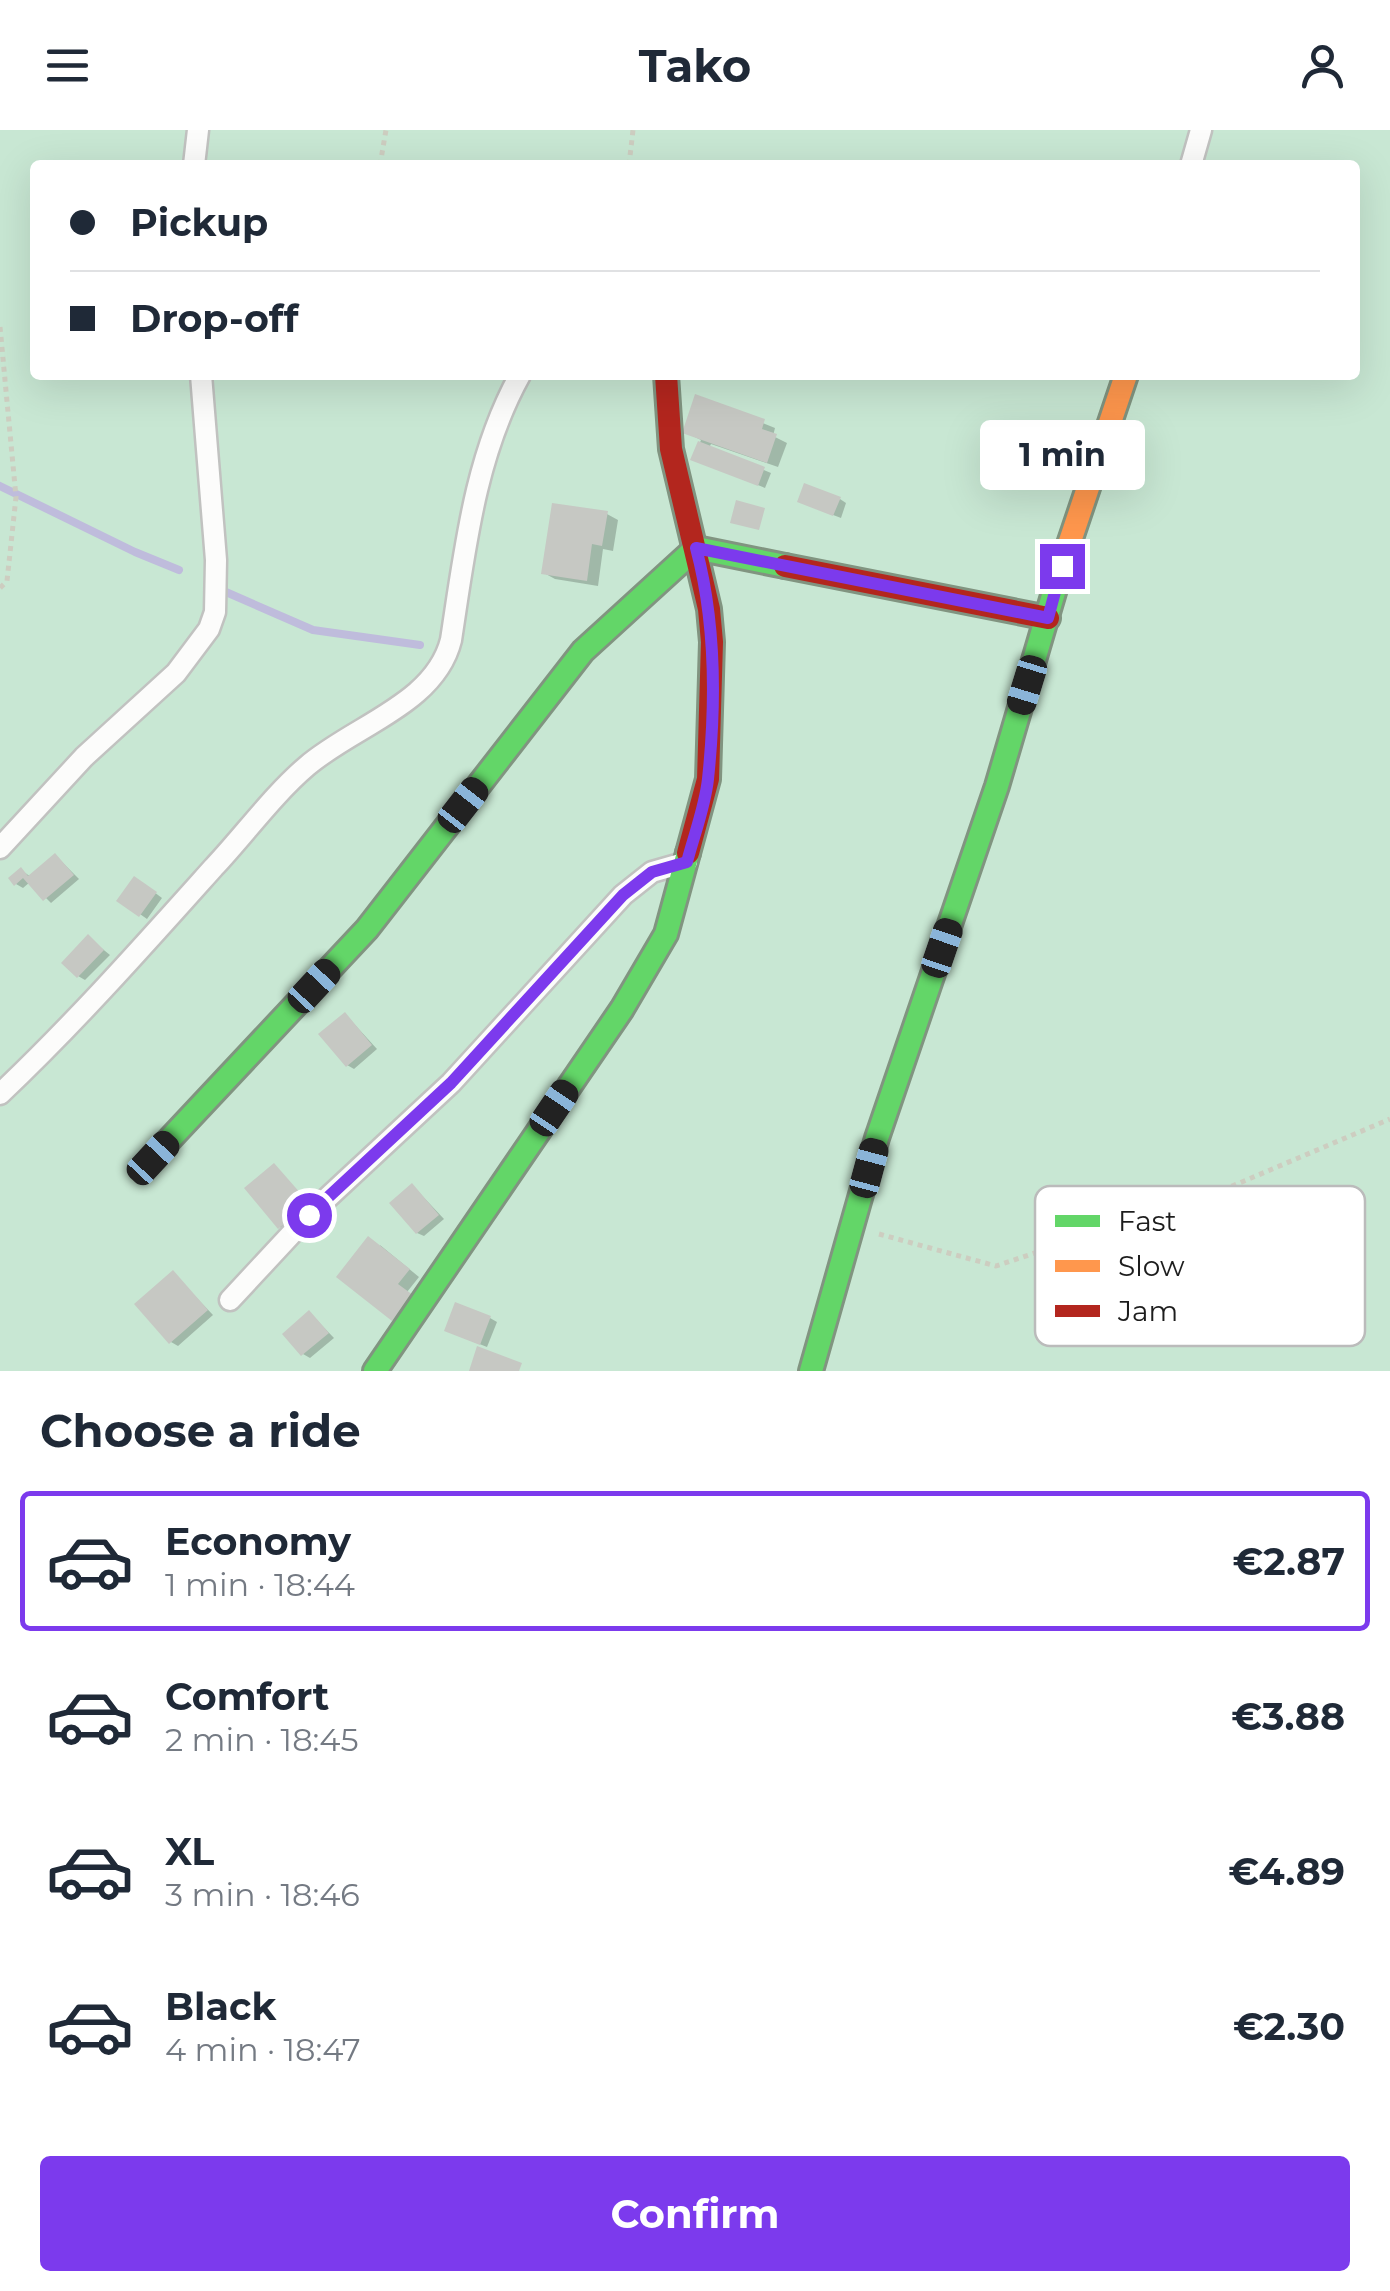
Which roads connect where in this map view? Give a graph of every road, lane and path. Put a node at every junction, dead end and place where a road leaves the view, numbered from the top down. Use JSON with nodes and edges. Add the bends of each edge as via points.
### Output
{"nodes":[{"id":1,"x":198,"y":130,"type":"edge"},
{"id":2,"x":386,"y":130,"type":"edge"},
{"id":3,"x":633,"y":130,"type":"edge"},
{"id":4,"x":1201,"y":130,"type":"edge"},
{"id":5,"x":195,"y":160,"type":"edge"},
{"id":6,"x":381,"y":160,"type":"edge"},
{"id":7,"x":629,"y":160,"type":"edge"},
{"id":8,"x":1192,"y":160,"type":"edge"},
{"id":9,"x":0,"y":327,"type":"edge"},
{"id":10,"x":201,"y":380,"type":"edge"},
{"id":11,"x":517,"y":380,"type":"edge"},
{"id":12,"x":666,"y":380,"type":"edge"},
{"id":13,"x":1124,"y":380,"type":"edge"},
{"id":14,"x":696,"y":548,"type":"junction"},
{"id":15,"x":0,"y":588,"type":"edge"},
{"id":16,"x":1048,"y":618,"type":"junction"},
{"id":17,"x":0,"y":848,"type":"edge"},
{"id":18,"x":687,"y":862,"type":"junction"},
{"id":19,"x":0,"y":1094,"type":"edge"},
{"id":20,"x":1390,"y":1120,"type":"edge"},
{"id":21,"x":153,"y":1158,"type":"dead end"},
{"id":22,"x":1233,"y":1186,"type":"edge"},
{"id":23,"x":852,"y":1227,"type":"junction"},
{"id":24,"x":1035,"y":1253,"type":"edge"},
{"id":25,"x":230,"y":1300,"type":"dead end"},
{"id":26,"x":374,"y":1371,"type":"edge"},
{"id":27,"x":811,"y":1371,"type":"edge"}],
"edges":[{"from":1,"to":5,"type":"street"},
{"from":2,"to":6,"type":"path"},
{"from":3,"to":7,"type":"path"},
{"from":4,"to":8,"type":"street"},
{"from":9,"to":15,"type":"path","via":[[16,494],[7,581]]},
{"from":10,"to":17,"type":"street","via":[[216,560],[216,612],[209,629],[176,673],[84,757]]},
{"from":11,"to":19,"type":"street","via":[[483,460],[448,654],[435,678],[294,778]]},
{"from":12,"to":14,"type":"street","via":[[671,449]]},
{"from":13,"to":16,"type":"street"},
{"from":14,"to":16,"type":"street"},
{"from":14,"to":18,"type":"street","via":[[710,609],[711,699],[708,779]]},
{"from":14,"to":21,"type":"street","via":[[583,650],[368,929]]},
{"from":16,"to":23,"type":"street"},
{"from":18,"to":25,"type":"street","via":[[652,872],[609,908],[451,1083]]},
{"from":18,"to":26,"type":"street","via":[[666,934],[648,968]]},
{"from":20,"to":22,"type":"path"},
{"from":23,"to":24,"type":"path","via":[[996,1266]]},
{"from":23,"to":27,"type":"street"}]}
